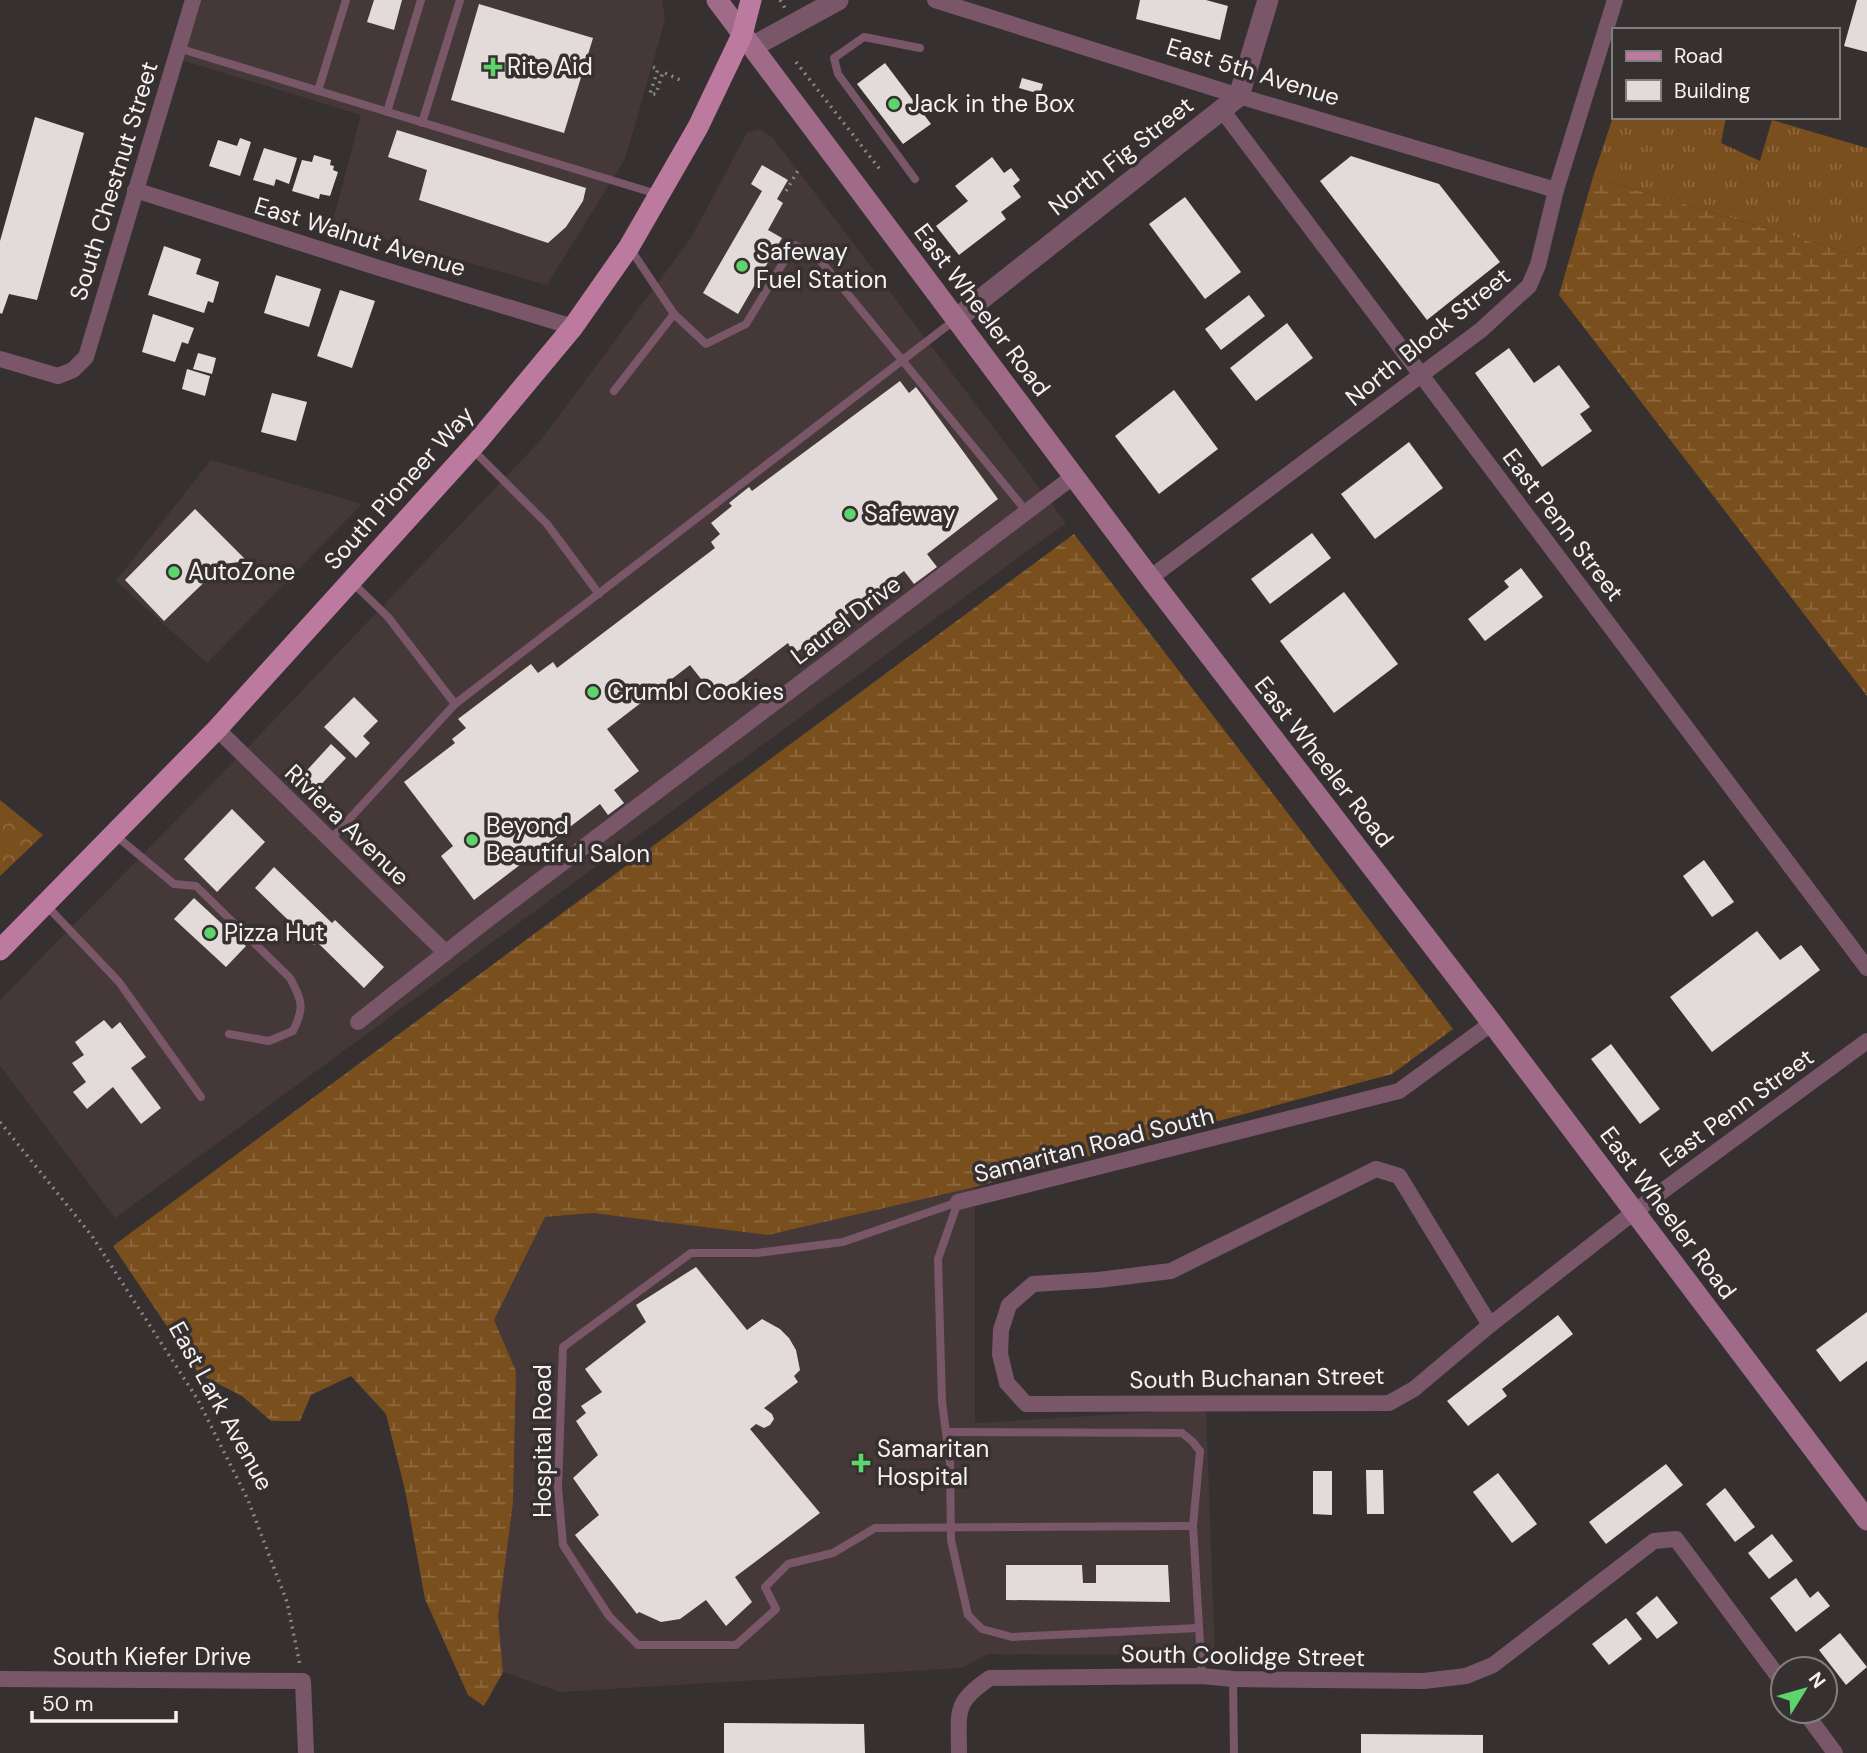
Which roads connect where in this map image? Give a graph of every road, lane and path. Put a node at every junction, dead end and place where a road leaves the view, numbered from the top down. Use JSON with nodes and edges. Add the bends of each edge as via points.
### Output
{"nodes":[{"id":1,"x":192,"y":0,"type":"edge"},
{"id":2,"x":346,"y":0,"type":"edge"},
{"id":3,"x":421,"y":0,"type":"edge"},
{"id":4,"x":460,"y":0,"type":"edge"},
{"id":5,"x":717,"y":0,"type":"edge"},
{"id":6,"x":751,"y":0,"type":"edge"},
{"id":7,"x":838,"y":0,"type":"edge"},
{"id":8,"x":935,"y":0,"type":"edge"},
{"id":9,"x":1268,"y":0,"type":"edge"},
{"id":10,"x":1615,"y":0,"type":"edge"},
{"id":11,"x":747,"y":41,"type":"junction"},
{"id":12,"x":178,"y":48,"type":"junction"},
{"id":13,"x":920,"y":48,"type":"dead end"},
{"id":14,"x":796,"y":62,"type":"dead end"},
{"id":15,"x":653,"y":67,"type":"dead end"},
{"id":16,"x":680,"y":80,"type":"dead end"},
{"id":17,"x":318,"y":91,"type":"junction"},
{"id":18,"x":1239,"y":96,"type":"junction"},
{"id":19,"x":1222,"y":110,"type":"junction"},
{"id":20,"x":387,"y":112,"type":"junction"},
{"id":21,"x":422,"y":123,"type":"junction"},
{"id":22,"x":799,"y":169,"type":"dead end"},
{"id":23,"x":881,"y":172,"type":"dead end"},
{"id":24,"x":915,"y":179,"type":"dead end"},
{"id":25,"x":135,"y":190,"type":"junction"},
{"id":26,"x":1556,"y":190,"type":"junction"},
{"id":27,"x":786,"y":191,"type":"dead end"},
{"id":28,"x":660,"y":195,"type":"junction"},
{"id":29,"x":629,"y":247,"type":"junction"},
{"id":30,"x":674,"y":314,"type":"junction"},
{"id":31,"x":956,"y":319,"type":"junction"},
{"id":32,"x":573,"y":327,"type":"junction"},
{"id":33,"x":0,"y":359,"type":"edge"},
{"id":34,"x":902,"y":360,"type":"junction"},
{"id":35,"x":1421,"y":375,"type":"junction"},
{"id":36,"x":614,"y":391,"type":"dead end"},
{"id":37,"x":472,"y":448,"type":"junction"},
{"id":38,"x":1074,"y":476,"type":"junction"},
{"id":39,"x":1027,"y":512,"type":"junction"},
{"id":40,"x":1150,"y":578,"type":"junction"},
{"id":41,"x":351,"y":581,"type":"junction"},
{"id":42,"x":599,"y":594,"type":"junction"},
{"id":43,"x":455,"y":704,"type":"junction"},
{"id":44,"x":216,"y":729,"type":"junction"},
{"id":45,"x":114,"y":834,"type":"junction"},
{"id":46,"x":330,"y":840,"type":"junction"},
{"id":47,"x":45,"y":904,"type":"junction"},
{"id":48,"x":0,"y":950,"type":"edge"},
{"id":49,"x":446,"y":953,"type":"junction"},
{"id":50,"x":1867,"y":968,"type":"edge"},
{"id":51,"x":358,"y":1021,"type":"dead end"},
{"id":52,"x":1492,"y":1023,"type":"junction"},
{"id":53,"x":229,"y":1034,"type":"dead end"},
{"id":54,"x":1867,"y":1041,"type":"edge"},
{"id":55,"x":201,"y":1097,"type":"dead end"},
{"id":56,"x":0,"y":1122,"type":"edge"},
{"id":57,"x":958,"y":1202,"type":"junction"},
{"id":58,"x":1634,"y":1212,"type":"junction"},
{"id":59,"x":1490,"y":1325,"type":"junction"},
{"id":60,"x":947,"y":1432,"type":"junction"},
{"id":61,"x":1867,"y":1520,"type":"edge"},
{"id":62,"x":1193,"y":1526,"type":"junction"},
{"id":63,"x":952,"y":1529,"type":"junction"},
{"id":64,"x":1198,"y":1628,"type":"junction"},
{"id":65,"x":1769,"y":1664,"type":"edge"},
{"id":66,"x":1202,"y":1676,"type":"junction"},
{"id":67,"x":0,"y":1679,"type":"edge"},
{"id":68,"x":1233,"y":1679,"type":"junction"},
{"id":69,"x":303,"y":1681,"type":"junction"},
{"id":70,"x":1814,"y":1725,"type":"edge"},
{"id":71,"x":306,"y":1753,"type":"edge"},
{"id":72,"x":958,"y":1753,"type":"edge"},
{"id":73,"x":1234,"y":1753,"type":"edge"},
{"id":74,"x":1835,"y":1753,"type":"edge"}],
"edges":[{"from":1,"to":12,"type":"street","name":"South Chestnut Street"},
{"from":2,"to":17,"type":"lane"},
{"from":3,"to":20,"type":"lane"},
{"from":4,"to":21,"type":"lane"},
{"from":5,"to":11,"type":"main road"},
{"from":6,"to":11,"type":"main road","name":"South Pioneer Way"},
{"from":7,"to":11,"type":"street"},
{"from":8,"to":18,"type":"street","name":"East 5th Avenue"},
{"from":9,"to":18,"type":"street"},
{"from":10,"to":26,"type":"street","name":"North Block Street"},
{"from":11,"to":28,"type":"main road","name":"South Pioneer Way"},
{"from":11,"to":31,"type":"main road","name":"East Wheeler Road"},
{"from":12,"to":17,"type":"lane"},
{"from":12,"to":25,"type":"street","name":"South Chestnut Street"},
{"from":13,"to":24,"type":"lane","via":[[864,37],[834,58],[838,74]]},
{"from":14,"to":23,"type":"path"},
{"from":15,"to":16,"type":"path","via":[[658,69],[650,93],[656,94],[663,72]]},
{"from":17,"to":20,"type":"lane"},
{"from":18,"to":19,"type":"street","name":"North Fig Street"},
{"from":18,"to":26,"type":"street","name":"East 5th Avenue"},
{"from":19,"to":31,"type":"street","name":"North Fig Street"},
{"from":19,"to":35,"type":"street","name":"East Penn Street"},
{"from":20,"to":21,"type":"lane"},
{"from":21,"to":28,"type":"lane"},
{"from":22,"to":27,"type":"path"},
{"from":25,"to":32,"type":"street","name":"East Walnut Avenue"},
{"from":25,"to":33,"type":"street","name":"South Chestnut Street","via":[[86,357],[58,376]]},
{"from":26,"to":35,"type":"street","name":"North Block Street","via":[[1529,286]]},
{"from":28,"to":29,"type":"main road","name":"South Pioneer Way"},
{"from":29,"to":30,"type":"lane"},
{"from":29,"to":32,"type":"main road","name":"South Pioneer Way"},
{"from":30,"to":34,"type":"lane","via":[[706,344],[746,324],[794,245],[814,253]]},
{"from":30,"to":36,"type":"lane"},
{"from":31,"to":34,"type":"lane"},
{"from":31,"to":38,"type":"main road","name":"East Wheeler Road"},
{"from":32,"to":37,"type":"main road","name":"South Pioneer Way"},
{"from":34,"to":39,"type":"lane"},
{"from":34,"to":42,"type":"lane"},
{"from":35,"to":40,"type":"street","name":"North Block Street"},
{"from":35,"to":50,"type":"street","name":"East Penn Street"},
{"from":37,"to":41,"type":"main road","name":"South Pioneer Way"},
{"from":37,"to":42,"type":"lane","via":[[547,524]]},
{"from":38,"to":39,"type":"street","name":"Laurel Drive"},
{"from":38,"to":40,"type":"main road","name":"East Wheeler Road"},
{"from":39,"to":49,"type":"street","name":"Laurel Drive"},
{"from":40,"to":52,"type":"main road","name":"East Wheeler Road"},
{"from":41,"to":43,"type":"lane","via":[[388,617]]},
{"from":41,"to":44,"type":"main road","name":"South Pioneer Way"},
{"from":42,"to":43,"type":"lane"},
{"from":43,"to":46,"type":"lane"},
{"from":44,"to":45,"type":"main road","name":"South Pioneer Way"},
{"from":44,"to":46,"type":"street","name":"Riviera Avenue"},
{"from":45,"to":47,"type":"main road","name":"South Pioneer Way"},
{"from":45,"to":53,"type":"lane","via":[[174,884],[196,886],[290,978],[301,1014],[293,1031],[269,1041]]},
{"from":46,"to":49,"type":"street","name":"Riviera Avenue"},
{"from":47,"to":48,"type":"main road","name":"South Pioneer Way"},
{"from":47,"to":55,"type":"lane","via":[[119,982]]},
{"from":49,"to":51,"type":"street","name":"Laurel Drive"},
{"from":52,"to":57,"type":"street","name":"Samaritan Road South","via":[[1399,1091]]},
{"from":52,"to":58,"type":"main road","name":"East Wheeler Road"},
{"from":54,"to":58,"type":"street","name":"East Penn Street"},
{"from":56,"to":69,"type":"path","name":"East Lark Avenue","via":[[92,1236],[198,1400],[248,1500],[287,1602]]},
{"from":57,"to":60,"type":"lane","name":"Samaritan Road South","via":[[938,1259]]},
{"from":57,"to":63,"type":"lane","name":"Hospital Road","via":[[843,1242],[757,1253],[691,1253],[563,1347],[558,1487],[563,1545],[609,1616],[638,1645],[736,1645],[776,1609],[765,1587],[788,1564],[833,1553],[875,1528]]},
{"from":58,"to":59,"type":"street","name":"South Buchanan Street"},
{"from":58,"to":61,"type":"main road","name":"East Wheeler Road"},
{"from":59,"to":59,"type":"street","name":"South Buchanan Street","via":[[1414,1389],[1390,1403],[1026,1404],[1007,1382],[1000,1354],[1009,1305],[1033,1284],[1171,1271],[1376,1170],[1399,1176]]},
{"from":60,"to":62,"type":"lane","via":[[1182,1433],[1200,1451]]},
{"from":60,"to":63,"type":"lane","name":"Samaritan Road South"},
{"from":62,"to":63,"type":"lane"},
{"from":62,"to":64,"type":"lane"},
{"from":63,"to":64,"type":"lane","name":"Samaritan Road South","via":[[968,1615],[982,1629],[1012,1637]]},
{"from":64,"to":66,"type":"lane"},
{"from":65,"to":68,"type":"street","name":"South Coolidge Street","via":[[1676,1539],[1654,1541],[1493,1665],[1466,1676],[1424,1681]]},
{"from":66,"to":68,"type":"street","name":"South Coolidge Street"},
{"from":66,"to":72,"type":"street","name":"South Coolidge Street","via":[[990,1678],[970,1692],[959,1710]]},
{"from":67,"to":69,"type":"street","name":"South Kiefer Drive"},
{"from":68,"to":73,"type":"lane"},
{"from":69,"to":71,"type":"street"},
{"from":70,"to":74,"type":"street"}]}
